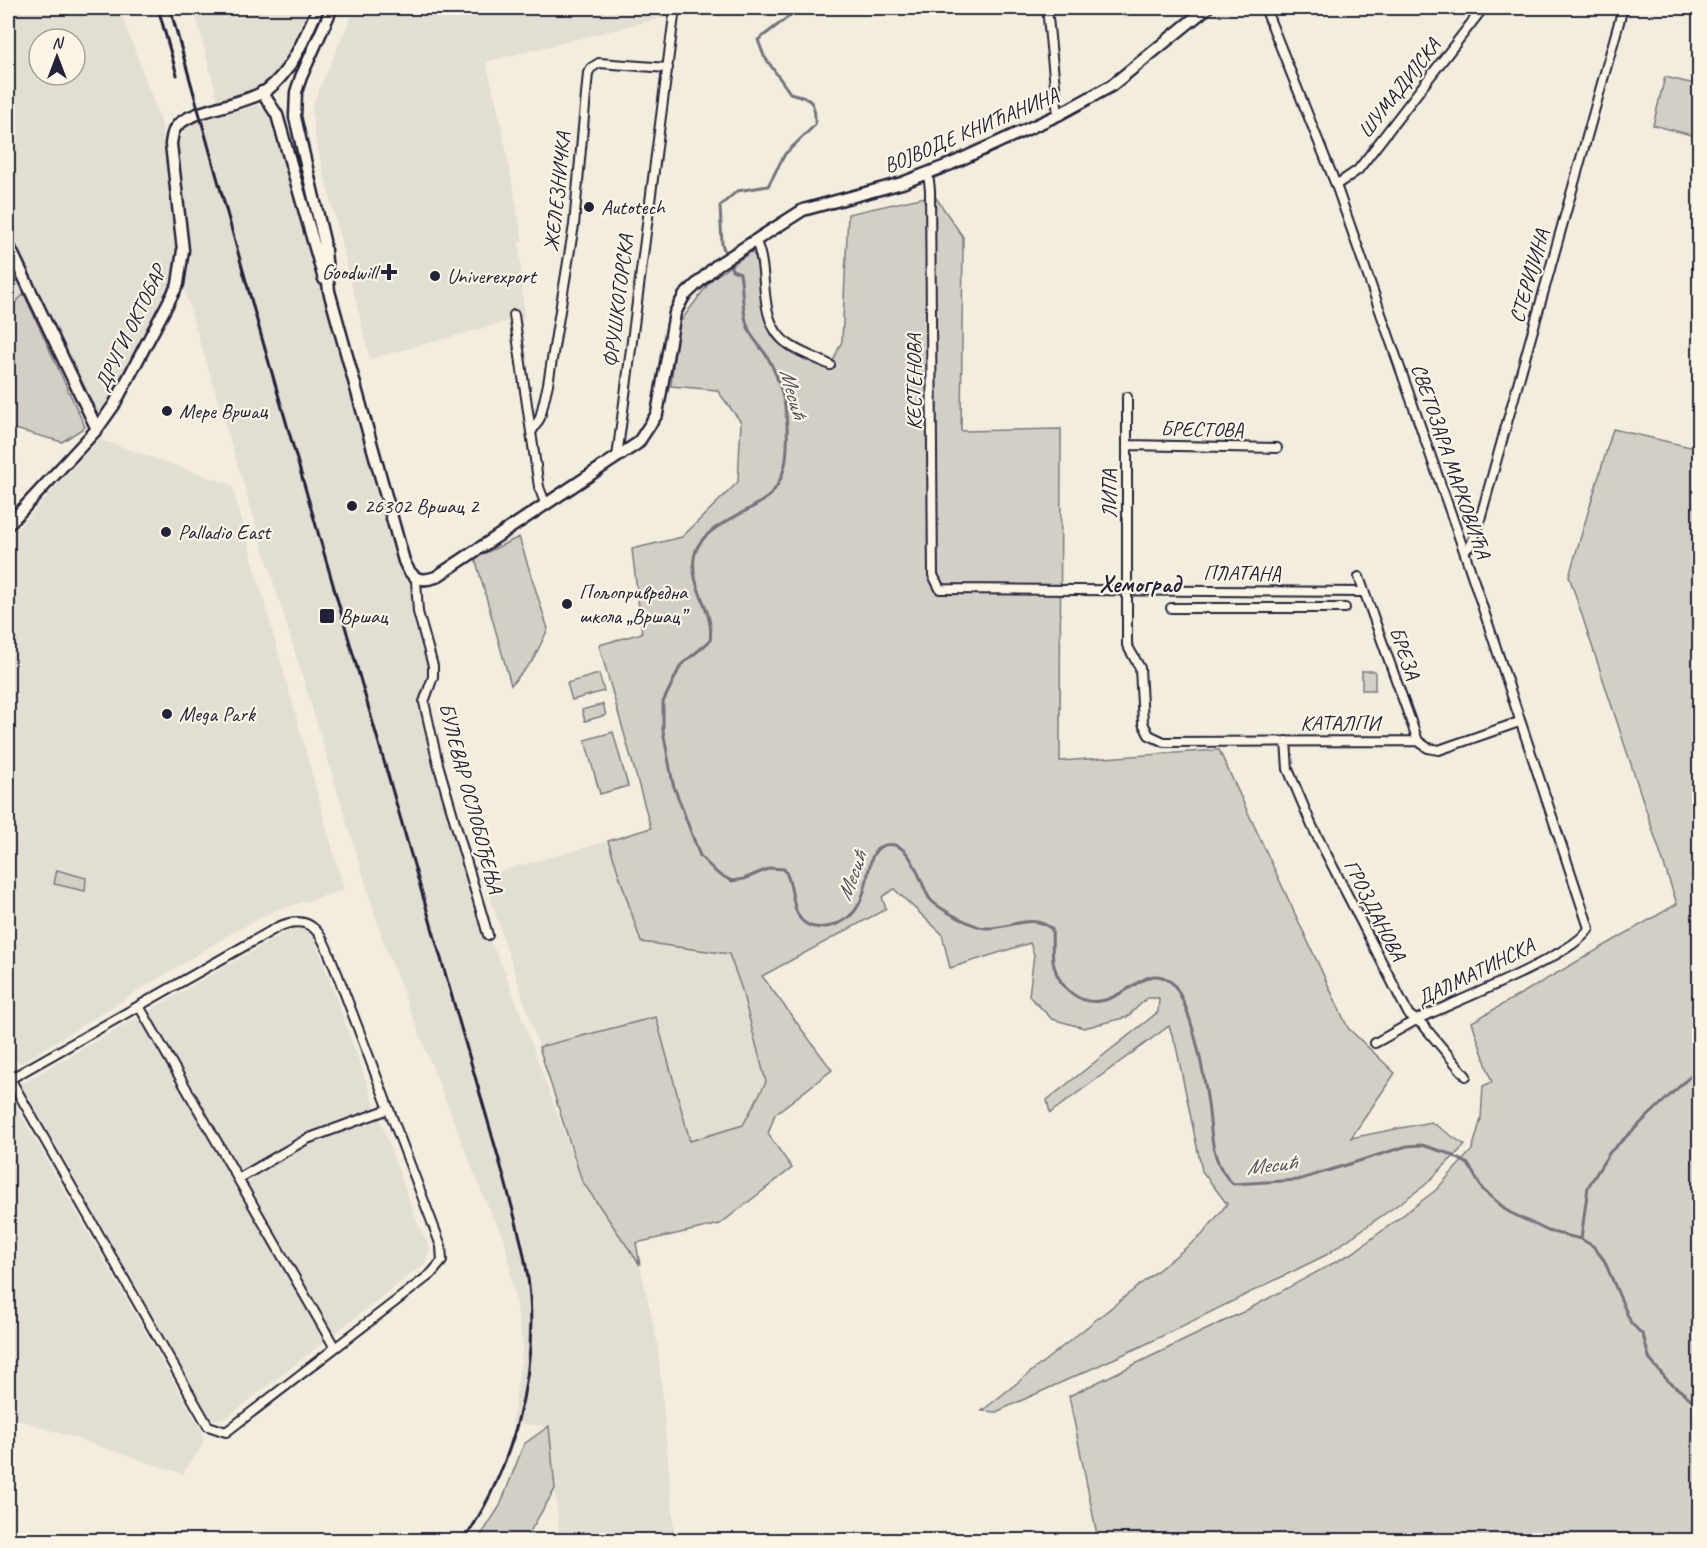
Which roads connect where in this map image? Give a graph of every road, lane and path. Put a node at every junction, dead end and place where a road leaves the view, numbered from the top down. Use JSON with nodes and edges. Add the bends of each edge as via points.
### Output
{"nodes":[{"id":1,"x":318,"y":8,"type":"edge"},
{"id":2,"x":332,"y":8,"type":"edge"},
{"id":3,"x":675,"y":8,"type":"edge"},
{"id":4,"x":1047,"y":8,"type":"edge"},
{"id":5,"x":1207,"y":8,"type":"edge"},
{"id":6,"x":1265,"y":8,"type":"edge"},
{"id":7,"x":1484,"y":8,"type":"edge"},
{"id":8,"x":1623,"y":8,"type":"edge"},
{"id":9,"x":668,"y":68,"type":"junction"},
{"id":10,"x":262,"y":92,"type":"junction"},
{"id":11,"x":1058,"y":115,"type":"junction"},
{"id":12,"x":928,"y":173,"type":"junction"},
{"id":13,"x":1336,"y":184,"type":"junction"},
{"id":14,"x":320,"y":223,"type":"junction"},
{"id":15,"x":310,"y":234,"type":"junction"},
{"id":16,"x":755,"y":240,"type":"junction"},
{"id":17,"x":8,"y":244,"type":"edge"},
{"id":18,"x":326,"y":257,"type":"junction"},
{"id":19,"x":329,"y":291,"type":"junction"},
{"id":20,"x":514,"y":315,"type":"dead end"},
{"id":21,"x":830,"y":365,"type":"dead end"},
{"id":22,"x":1127,"y":397,"type":"dead end"},
{"id":23,"x":97,"y":429,"type":"junction"},
{"id":24,"x":532,"y":431,"type":"junction"},
{"id":25,"x":1127,"y":445,"type":"junction"},
{"id":26,"x":1277,"y":448,"type":"dead end"},
{"id":27,"x":617,"y":457,"type":"junction"},
{"id":28,"x":545,"y":503,"type":"junction"},
{"id":29,"x":8,"y":525,"type":"edge"},
{"id":30,"x":1464,"y":551,"type":"junction"},
{"id":31,"x":1359,"y":578,"type":"dead end"},
{"id":32,"x":416,"y":580,"type":"junction"},
{"id":33,"x":940,"y":589,"type":"joint"},
{"id":34,"x":1127,"y":591,"type":"junction"},
{"id":35,"x":1288,"y":591,"type":"junction"},
{"id":36,"x":1364,"y":592,"type":"junction"},
{"id":37,"x":1171,"y":608,"type":"dead end"},
{"id":38,"x":1288,"y":608,"type":"junction"},
{"id":39,"x":1345,"y":608,"type":"dead end"},
{"id":40,"x":1519,"y":722,"type":"junction"},
{"id":41,"x":1153,"y":738,"type":"joint"},
{"id":42,"x":1286,"y":741,"type":"junction"},
{"id":43,"x":1419,"y":741,"type":"junction"},
{"id":44,"x":1588,"y":931,"type":"joint"},
{"id":45,"x":488,"y":935,"type":"dead end"},
{"id":46,"x":139,"y":1006,"type":"junction"},
{"id":47,"x":1417,"y":1020,"type":"junction"},
{"id":48,"x":1376,"y":1043,"type":"dead end"},
{"id":49,"x":1466,"y":1076,"type":"dead end"},
{"id":50,"x":9,"y":1077,"type":"edge"},
{"id":51,"x":389,"y":1109,"type":"junction"},
{"id":52,"x":238,"y":1179,"type":"junction"},
{"id":53,"x":335,"y":1348,"type":"junction"}],
"edges":[{"from":1,"to":10,"type":"street","name":"ДРУГИ ОКТОБАР","via":[[290,65]]},
{"from":2,"to":14,"type":"street","name":"БУЛЕВАР ОСЛОБОЂЕЊА","via":[[301,77],[295,105],[297,130]]},
{"from":3,"to":9,"type":"street","name":"ФРУШКОГОРСКА"},
{"from":4,"to":11,"type":"street"},
{"from":5,"to":11,"type":"street","name":"ВОЈВОДЕ КНИЋАНИНА","via":[[1111,86]]},
{"from":6,"to":13,"type":"street","name":"СВЕТОЗАРА МАРКОВИЋА"},
{"from":7,"to":13,"type":"street","name":"ШУМАДИЈСКА","via":[[1358,170]]},
{"from":8,"to":30,"type":"street","name":"СТЕРИЈИНА","via":[[1477,530]]},
{"from":9,"to":24,"type":"street","name":"ЖЕЛЕЗНИЧКА","via":[[599,63],[588,73],[574,225],[548,384],[540,418]]},
{"from":9,"to":27,"type":"street","name":"ФРУШКОГОРСКА"},
{"from":10,"to":15,"type":"street","name":"БУЛЕВАР ОСЛОБОЂЕЊА","via":[[277,115]]},
{"from":10,"to":23,"type":"street","name":"ДРУГИ ОКТОБАР","via":[[184,121],[173,133],[183,250],[178,284],[114,405]]},
{"from":11,"to":12,"type":"street","name":"ВОЈВОДЕ КНИЋАНИНА"},
{"from":12,"to":16,"type":"street","name":"ВОЈВОДЕ КНИЋАНИНА","via":[[803,210]]},
{"from":12,"to":33,"type":"street","name":"КЕСТЕНОВА","via":[[933,575]]},
{"from":13,"to":30,"type":"street","name":"СВЕТОЗАРА МАРКОВИЋА"},
{"from":14,"to":15,"type":"street"},
{"from":14,"to":18,"type":"street","name":"БУЛЕВАР ОСЛОБОЂЕЊА"},
{"from":15,"to":18,"type":"street","name":"БУЛЕВАР ОСЛОБОЂЕЊА"},
{"from":15,"to":19,"type":"street","name":"БУЛЕВАР ОСЛОБОЂЕЊА"},
{"from":16,"to":21,"type":"street","via":[[764,262],[774,327],[786,342]]},
{"from":16,"to":27,"type":"street","name":"ВОЈВОДЕ КНИЋАНИНА","via":[[717,265],[684,296],[675,313],[663,394],[651,427],[638,443]]},
{"from":17,"to":23,"type":"street"},
{"from":18,"to":19,"type":"street","name":"БУЛЕВАР ОСЛОБОЂЕЊА"},
{"from":19,"to":32,"type":"street","name":"БУЛЕВАР ОСЛОБОЂЕЊА","via":[[405,561]]},
{"from":20,"to":24,"type":"street"},
{"from":22,"to":25,"type":"street","name":"ЛИПА"},
{"from":23,"to":29,"type":"street","name":"ДРУГИ ОКТОБАР"},
{"from":24,"to":28,"type":"street","via":[[539,487]]},
{"from":25,"to":26,"type":"street","name":"БРЕСТОВА"},
{"from":25,"to":34,"type":"street","name":"ЛИПА"},
{"from":27,"to":28,"type":"street","name":"ВОЈВОДЕ КНИЋАНИНА"},
{"from":28,"to":32,"type":"street","name":"ВОЈВОДЕ КНИЋАНИНА","via":[[436,577]]},
{"from":30,"to":40,"type":"street","name":"СВЕТОЗАРА МАРКОВИЋА"},
{"from":31,"to":36,"type":"street","name":"БРЕЗА"},
{"from":32,"to":45,"type":"street","name":"БУЛЕВАР ОСЛОБОЂЕЊА","via":[[416,603],[433,666],[424,702]]},
{"from":33,"to":34,"type":"street","name":"ПЛАТАНА"},
{"from":34,"to":35,"type":"street","name":"ПЛАТАНА"},
{"from":34,"to":41,"type":"street","name":"ЛИПА","via":[[1127,645],[1140,668],[1143,723]]},
{"from":35,"to":36,"type":"street","name":"ПЛАТАНА"},
{"from":35,"to":38,"type":"street"},
{"from":36,"to":43,"type":"street","name":"БРЕЗА"},
{"from":37,"to":38,"type":"street"},
{"from":38,"to":39,"type":"street"},
{"from":40,"to":43,"type":"street","name":"КАТАЛПИ","via":[[1448,749],[1433,750]]},
{"from":40,"to":44,"type":"street","name":"СВЕТОЗАРА МАРКОВИЋА"},
{"from":41,"to":42,"type":"street","name":"КАТАЛПИ"},
{"from":42,"to":43,"type":"street","name":"КАТАЛПИ"},
{"from":42,"to":47,"type":"street","name":"ГРОЗДАНОВА","via":[[1288,770],[1312,826],[1409,1015]]},
{"from":44,"to":47,"type":"street","name":"ДАЛМАТИНСКА","via":[[1529,969]]},
{"from":46,"to":50,"type":"street"},
{"from":46,"to":51,"type":"street","via":[[278,927],[292,921],[305,922],[320,932]]},
{"from":46,"to":52,"type":"street"},
{"from":47,"to":48,"type":"street","name":"ДАЛМАТИНСКА"},
{"from":47,"to":49,"type":"street","name":"ГРОЗДАНОВА"},
{"from":50,"to":53,"type":"street","via":[[208,1426],[225,1432]]},
{"from":51,"to":52,"type":"street","via":[[307,1139]]},
{"from":51,"to":53,"type":"street","via":[[438,1238],[442,1261],[431,1274]]},
{"from":52,"to":53,"type":"street"}]}
